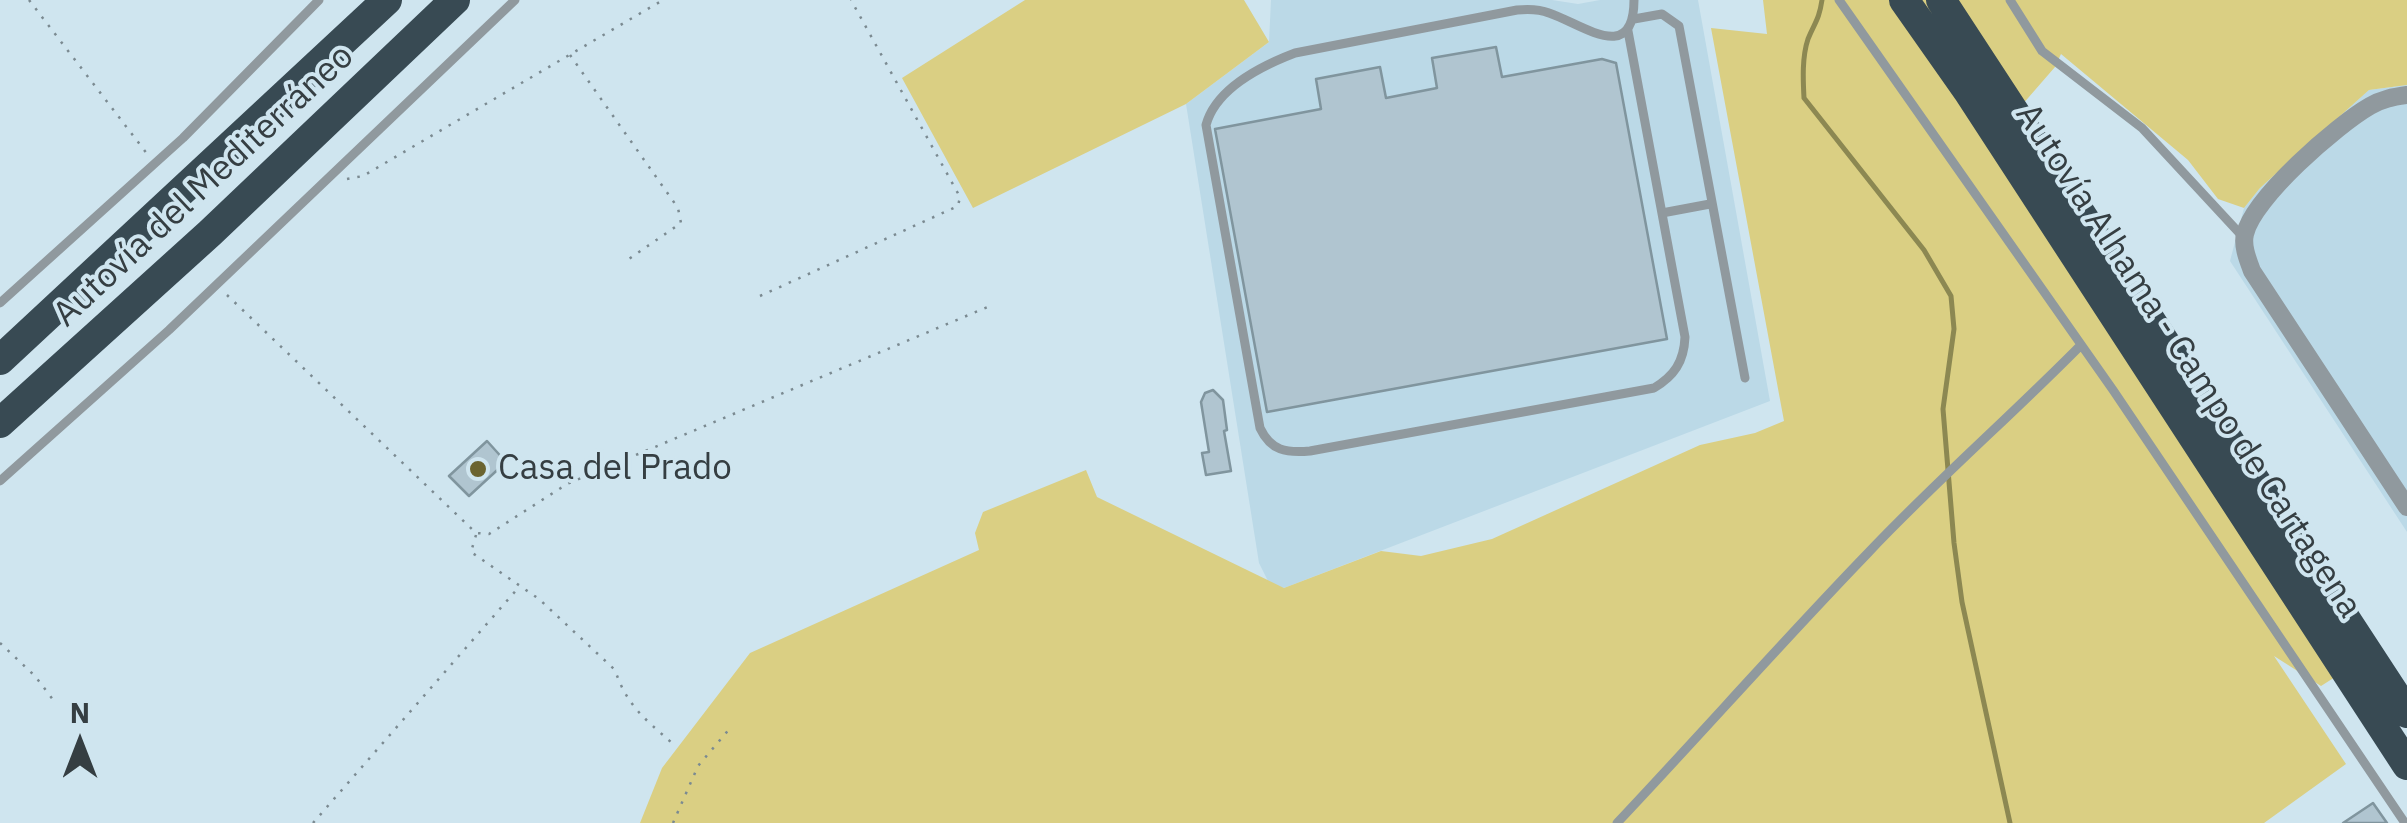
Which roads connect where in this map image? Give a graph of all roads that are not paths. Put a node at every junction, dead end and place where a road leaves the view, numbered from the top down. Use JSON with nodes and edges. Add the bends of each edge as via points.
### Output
{"nodes":[{"id":1,"x":319,"y":0,"type":"edge"},
{"id":2,"x":387,"y":0,"type":"edge"},
{"id":3,"x":455,"y":0,"type":"edge"},
{"id":4,"x":514,"y":0,"type":"edge"},
{"id":5,"x":1634,"y":0,"type":"edge"},
{"id":6,"x":1839,"y":0,"type":"edge"},
{"id":7,"x":1904,"y":0,"type":"edge"},
{"id":8,"x":1941,"y":0,"type":"edge"},
{"id":9,"x":2010,"y":0,"type":"edge"},
{"id":10,"x":1634,"y":18,"type":"junction"},
{"id":11,"x":1628,"y":31,"type":"junction"},
{"id":12,"x":2407,"y":96,"type":"edge"},
{"id":13,"x":1710,"y":204,"type":"junction"},
{"id":14,"x":1662,"y":213,"type":"junction"},
{"id":15,"x":2243,"y":238,"type":"junction"},
{"id":16,"x":0,"y":303,"type":"edge"},
{"id":17,"x":2081,"y":345,"type":"junction"},
{"id":18,"x":0,"y":360,"type":"edge"},
{"id":19,"x":1745,"y":378,"type":"dead end"},
{"id":20,"x":0,"y":424,"type":"edge"},
{"id":21,"x":0,"y":482,"type":"edge"},
{"id":22,"x":2407,"y":507,"type":"edge"},
{"id":23,"x":2407,"y":713,"type":"edge"},
{"id":24,"x":2407,"y":765,"type":"edge"},
{"id":25,"x":1616,"y":823,"type":"edge"},
{"id":26,"x":2405,"y":823,"type":"edge"}],
"edges":[{"from":1,"to":16,"type":"lane","via":[[155,164]]},
{"from":2,"to":18,"type":"highway","name":"Autovía del Mediterráneo"},
{"from":3,"to":20,"type":"highway","name":"Autovía del Mediterráneo"},
{"from":4,"to":21,"type":"lane"},
{"from":5,"to":10,"type":"lane"},
{"from":6,"to":17,"type":"lane"},
{"from":7,"to":24,"type":"highway","name":"Autovía Alhama - Campo de Cartagena"},
{"from":8,"to":23,"type":"highway","name":"Autovía Alhama - Campo de Cartagena"},
{"from":9,"to":15,"type":"lane","via":[[2042,50],[2142,128]]},
{"from":10,"to":11,"type":"lane"},
{"from":10,"to":13,"type":"lane","via":[[1662,14],[1679,26]]},
{"from":11,"to":14,"type":"lane"},
{"from":11,"to":14,"type":"lane","via":[[1605,36],[1547,11],[1524,9],[1321,47],[1268,63],[1218,101],[1206,125],[1267,442],[1310,451],[1654,388],[1668,380],[1680,365],[1685,337]]},
{"from":12,"to":15,"type":"street","via":[[2388,98],[2352,118],[2266,194]]},
{"from":13,"to":14,"type":"lane"},
{"from":13,"to":19,"type":"lane"},
{"from":15,"to":22,"type":"street","via":[[2252,272]]},
{"from":17,"to":25,"type":"lane","via":[[1866,554]]},
{"from":17,"to":26,"type":"lane"}]}
